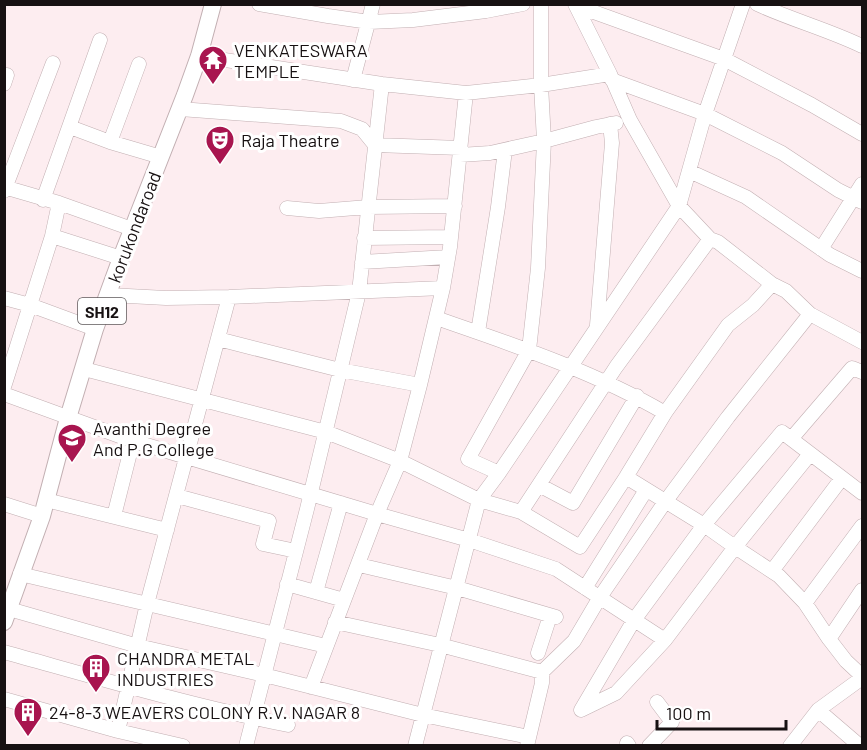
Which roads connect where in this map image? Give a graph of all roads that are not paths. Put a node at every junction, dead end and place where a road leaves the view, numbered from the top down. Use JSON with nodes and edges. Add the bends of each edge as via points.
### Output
{"nodes":[{"id":1,"x":213,"y":4,"type":"edge"},
{"id":2,"x":259,"y":4,"type":"edge"},
{"id":3,"x":373,"y":4,"type":"edge"},
{"id":4,"x":523,"y":4,"type":"edge"},
{"id":5,"x":541,"y":4,"type":"edge"},
{"id":6,"x":744,"y":4,"type":"edge"},
{"id":7,"x":757,"y":4,"type":"edge"},
{"id":8,"x":576,"y":5,"type":"edge"},
{"id":9,"x":369,"y":22,"type":"junction"},
{"id":10,"x":100,"y":40,"type":"dead end"},
{"id":11,"x":862,"y":46,"type":"edge"},
{"id":12,"x":199,"y":56,"type":"junction"},
{"id":13,"x":724,"y":59,"type":"junction"},
{"id":14,"x":53,"y":63,"type":"dead end"},
{"id":15,"x":139,"y":63,"type":"dead end"},
{"id":16,"x":4,"y":75,"type":"edge"},
{"id":17,"x":611,"y":77,"type":"junction"},
{"id":18,"x":353,"y":80,"type":"junction"},
{"id":19,"x":4,"y":84,"type":"edge"},
{"id":20,"x":381,"y":84,"type":"junction"},
{"id":21,"x":541,"y":86,"type":"junction"},
{"id":22,"x":466,"y":93,"type":"junction"},
{"id":23,"x":180,"y":109,"type":"junction"},
{"id":24,"x":705,"y":114,"type":"junction"},
{"id":25,"x":630,"y":120,"type":"junction"},
{"id":26,"x":610,"y":124,"type":"junction"},
{"id":27,"x":70,"y":127,"type":"junction"},
{"id":28,"x":862,"y":134,"type":"edge"},
{"id":29,"x":544,"y":141,"type":"junction"},
{"id":30,"x":110,"y":142,"type":"junction"},
{"id":31,"x":375,"y":145,"type":"junction"},
{"id":32,"x":504,"y":150,"type":"junction"},
{"id":33,"x":460,"y":152,"type":"junction"},
{"id":34,"x":161,"y":157,"type":"junction"},
{"id":35,"x":689,"y":171,"type":"junction"},
{"id":36,"x":862,"y":184,"type":"edge"},
{"id":37,"x":5,"y":189,"type":"edge"},
{"id":38,"x":43,"y":200,"type":"junction"},
{"id":39,"x":858,"y":200,"type":"edge"},
{"id":40,"x":58,"y":203,"type":"junction"},
{"id":41,"x":455,"y":206,"type":"junction"},
{"id":42,"x":679,"y":206,"type":"junction"},
{"id":43,"x":368,"y":207,"type":"junction"},
{"id":44,"x":287,"y":208,"type":"dead end"},
{"id":45,"x":132,"y":229,"type":"junction"},
{"id":46,"x":52,"y":236,"type":"junction"},
{"id":47,"x":451,"y":237,"type":"junction"},
{"id":48,"x":364,"y":238,"type":"junction"},
{"id":49,"x":710,"y":239,"type":"junction"},
{"id":50,"x":822,"y":249,"type":"junction"},
{"id":51,"x":448,"y":257,"type":"junction"},
{"id":52,"x":121,"y":258,"type":"junction"},
{"id":53,"x":362,"y":262,"type":"junction"},
{"id":54,"x":862,"y":271,"type":"edge"},
{"id":55,"x":772,"y":284,"type":"junction"},
{"id":56,"x":443,"y":288,"type":"junction"},
{"id":57,"x":359,"y":292,"type":"junction"},
{"id":58,"x":109,"y":295,"type":"junction"},
{"id":59,"x":229,"y":297,"type":"junction"},
{"id":60,"x":4,"y":298,"type":"edge"},
{"id":61,"x":30,"y":305,"type":"junction"},
{"id":62,"x":810,"y":314,"type":"junction"},
{"id":63,"x":436,"y":318,"type":"junction"},
{"id":64,"x":597,"y":327,"type":"junction"},
{"id":65,"x":95,"y":329,"type":"junction"},
{"id":66,"x":478,"y":332,"type":"junction"},
{"id":67,"x":218,"y":339,"type":"junction"},
{"id":68,"x":862,"y":342,"type":"edge"},
{"id":69,"x":529,"y":350,"type":"junction"},
{"id":70,"x":571,"y":366,"type":"junction"},
{"id":71,"x":84,"y":369,"type":"junction"},
{"id":72,"x":340,"y":370,"type":"junction"},
{"id":73,"x":862,"y":372,"type":"edge"},
{"id":74,"x":605,"y":382,"type":"junction"},
{"id":75,"x":420,"y":385,"type":"junction"},
{"id":76,"x":4,"y":387,"type":"edge"},
{"id":77,"x":4,"y":394,"type":"edge"},
{"id":78,"x":637,"y":396,"type":"junction"},
{"id":79,"x":202,"y":400,"type":"junction"},
{"id":80,"x":665,"y":413,"type":"junction"},
{"id":81,"x":68,"y":418,"type":"junction"},
{"id":82,"x":326,"y":432,"type":"junction"},
{"id":83,"x":791,"y":439,"type":"junction"},
{"id":84,"x":132,"y":441,"type":"junction"},
{"id":85,"x":810,"y":454,"type":"junction"},
{"id":86,"x":187,"y":457,"type":"junction"},
{"id":87,"x":400,"y":461,"type":"junction"},
{"id":88,"x":499,"y":473,"type":"junction"},
{"id":89,"x":626,"y":477,"type":"junction"},
{"id":90,"x":842,"y":478,"type":"junction"},
{"id":91,"x":538,"y":485,"type":"junction"},
{"id":92,"x":646,"y":490,"type":"junction"},
{"id":93,"x":862,"y":493,"type":"edge"},
{"id":94,"x":311,"y":494,"type":"junction"},
{"id":95,"x":177,"y":496,"type":"junction"},
{"id":96,"x":479,"y":501,"type":"junction"},
{"id":97,"x":665,"y":502,"type":"junction"},
{"id":98,"x":341,"y":503,"type":"junction"},
{"id":99,"x":4,"y":504,"type":"edge"},
{"id":100,"x":44,"y":508,"type":"junction"},
{"id":101,"x":521,"y":512,"type":"junction"},
{"id":102,"x":377,"y":514,"type":"junction"},
{"id":103,"x":114,"y":516,"type":"junction"},
{"id":104,"x":704,"y":525,"type":"junction"},
{"id":105,"x":862,"y":526,"type":"edge"},
{"id":106,"x":167,"y":530,"type":"junction"},
{"id":107,"x":469,"y":540,"type":"junction"},
{"id":108,"x":735,"y":547,"type":"junction"},
{"id":109,"x":296,"y":551,"type":"junction"},
{"id":110,"x":358,"y":565,"type":"junction"},
{"id":111,"x":772,"y":571,"type":"junction"},
{"id":112,"x":20,"y":574,"type":"junction"},
{"id":113,"x":287,"y":584,"type":"junction"},
{"id":114,"x":457,"y":588,"type":"junction"},
{"id":115,"x":585,"y":588,"type":"junction"},
{"id":116,"x":862,"y":590,"type":"edge"},
{"id":117,"x":316,"y":592,"type":"junction"},
{"id":118,"x":600,"y":597,"type":"junction"},
{"id":119,"x":344,"y":600,"type":"junction"},
{"id":120,"x":805,"y":603,"type":"junction"},
{"id":121,"x":147,"y":604,"type":"junction"},
{"id":122,"x":6,"y":615,"type":"edge"},
{"id":123,"x":634,"y":620,"type":"junction"},
{"id":124,"x":335,"y":622,"type":"junction"},
{"id":125,"x":274,"y":634,"type":"junction"},
{"id":126,"x":829,"y":639,"type":"junction"},
{"id":127,"x":665,"y":640,"type":"junction"},
{"id":128,"x":440,"y":645,"type":"junction"},
{"id":129,"x":138,"y":646,"type":"junction"},
{"id":130,"x":326,"y":646,"type":"junction"},
{"id":131,"x":4,"y":652,"type":"edge"},
{"id":132,"x":538,"y":653,"type":"dead end"},
{"id":133,"x":542,"y":672,"type":"junction"},
{"id":134,"x":264,"y":675,"type":"junction"},
{"id":135,"x":862,"y":677,"type":"edge"},
{"id":136,"x":129,"y":687,"type":"junction"},
{"id":137,"x":311,"y":687,"type":"junction"},
{"id":138,"x":4,"y":699,"type":"edge"},
{"id":139,"x":657,"y":702,"type":"dead end"},
{"id":140,"x":818,"y":710,"type":"junction"},
{"id":141,"x":423,"y":715,"type":"junction"},
{"id":142,"x":253,"y":718,"type":"junction"},
{"id":143,"x":288,"y":725,"type":"dead end"},
{"id":144,"x":118,"y":731,"type":"junction"},
{"id":145,"x":528,"y":741,"type":"edge"},
{"id":146,"x":152,"y":742,"type":"edge"},
{"id":147,"x":183,"y":746,"type":"edge"},
{"id":148,"x":246,"y":746,"type":"edge"},
{"id":149,"x":415,"y":746,"type":"edge"},
{"id":150,"x":649,"y":746,"type":"edge"},
{"id":151,"x":790,"y":746,"type":"edge"},
{"id":152,"x":860,"y":746,"type":"edge"}],
"edges":[{"from":1,"to":12,"type":"main road","name":"korukondaroad","number":"SH12"},
{"from":2,"to":9,"type":"street"},
{"from":3,"to":9,"type":"street"},
{"from":4,"to":9,"type":"street","via":[[413,20]]},
{"from":5,"to":21,"type":"street"},
{"from":6,"to":13,"type":"street"},
{"from":7,"to":11,"type":"street"},
{"from":8,"to":13,"type":"street"},
{"from":8,"to":17,"type":"street"},
{"from":9,"to":18,"type":"street"},
{"from":10,"to":27,"type":"street"},
{"from":12,"to":18,"type":"street"},
{"from":12,"to":23,"type":"main road","name":"korukondaroad","number":"SH12"},
{"from":13,"to":24,"type":"street"},
{"from":13,"to":28,"type":"street"},
{"from":14,"to":37,"type":"street"},
{"from":15,"to":30,"type":"street"},
{"from":16,"to":19,"type":"street"},
{"from":17,"to":21,"type":"street"},
{"from":17,"to":24,"type":"street"},
{"from":17,"to":25,"type":"street"},
{"from":18,"to":20,"type":"street"},
{"from":20,"to":22,"type":"street"},
{"from":20,"to":31,"type":"street"},
{"from":21,"to":22,"type":"street"},
{"from":21,"to":29,"type":"street"},
{"from":22,"to":33,"type":"street"},
{"from":23,"to":31,"type":"street","via":[[341,122],[362,129]]},
{"from":23,"to":34,"type":"main road","name":"korukondaroad","number":"SH12"},
{"from":24,"to":35,"type":"street"},
{"from":24,"to":39,"type":"street","via":[[782,153]]},
{"from":25,"to":26,"type":"street"},
{"from":25,"to":42,"type":"street"},
{"from":26,"to":29,"type":"street"},
{"from":26,"to":64,"type":"street","via":[[612,143]]},
{"from":27,"to":30,"type":"street"},
{"from":27,"to":38,"type":"street"},
{"from":29,"to":32,"type":"street"},
{"from":29,"to":69,"type":"street","via":[[538,268]]},
{"from":30,"to":34,"type":"street"},
{"from":31,"to":33,"type":"street"},
{"from":31,"to":43,"type":"street"},
{"from":32,"to":33,"type":"street"},
{"from":32,"to":66,"type":"street"},
{"from":33,"to":41,"type":"street"},
{"from":34,"to":45,"type":"main road","name":"korukondaroad","number":"SH12"},
{"from":35,"to":42,"type":"street"},
{"from":35,"to":50,"type":"street","via":[[746,197]]},
{"from":36,"to":39,"type":"street"},
{"from":37,"to":38,"type":"street"},
{"from":38,"to":40,"type":"street"},
{"from":39,"to":50,"type":"street"},
{"from":40,"to":45,"type":"street"},
{"from":40,"to":46,"type":"street"},
{"from":41,"to":43,"type":"street"},
{"from":41,"to":47,"type":"street"},
{"from":42,"to":49,"type":"street"},
{"from":42,"to":64,"type":"street"},
{"from":43,"to":44,"type":"street","via":[[319,211]]},
{"from":43,"to":48,"type":"street"},
{"from":45,"to":52,"type":"main road","name":"korukondaroad","number":"SH12"},
{"from":46,"to":52,"type":"street"},
{"from":46,"to":61,"type":"street"},
{"from":47,"to":48,"type":"street"},
{"from":47,"to":51,"type":"street"},
{"from":48,"to":53,"type":"street"},
{"from":49,"to":55,"type":"street"},
{"from":49,"to":74,"type":"street"},
{"from":50,"to":54,"type":"street"},
{"from":51,"to":53,"type":"street"},
{"from":51,"to":56,"type":"street"},
{"from":52,"to":58,"type":"main road","name":"korukondaroad","number":"SH12"},
{"from":53,"to":57,"type":"street"},
{"from":55,"to":62,"type":"street","via":[[786,291]]},
{"from":55,"to":80,"type":"street","via":[[728,325]]},
{"from":56,"to":57,"type":"street"},
{"from":56,"to":63,"type":"street"},
{"from":57,"to":59,"type":"street"},
{"from":57,"to":72,"type":"street"},
{"from":58,"to":59,"type":"street"},
{"from":58,"to":65,"type":"main road","name":"korukondaroad","number":"SH12"},
{"from":59,"to":67,"type":"street"},
{"from":60,"to":61,"type":"street"},
{"from":61,"to":65,"type":"street"},
{"from":61,"to":76,"type":"street"},
{"from":62,"to":68,"type":"street"},
{"from":62,"to":97,"type":"street"},
{"from":63,"to":66,"type":"street"},
{"from":63,"to":75,"type":"street"},
{"from":64,"to":70,"type":"street"},
{"from":65,"to":71,"type":"main road","name":"korukondaroad","number":"SH12"},
{"from":66,"to":69,"type":"street"},
{"from":67,"to":72,"type":"street"},
{"from":67,"to":79,"type":"street"},
{"from":69,"to":70,"type":"street"},
{"from":69,"to":88,"type":"street","via":[[468,459]]},
{"from":70,"to":74,"type":"street"},
{"from":70,"to":88,"type":"street"},
{"from":71,"to":79,"type":"street"},
{"from":71,"to":81,"type":"main road","name":"korukondaroad","number":"SH12"},
{"from":72,"to":75,"type":"street"},
{"from":72,"to":82,"type":"street"},
{"from":73,"to":83,"type":"street","via":[[852,368]]},
{"from":74,"to":78,"type":"street"},
{"from":74,"to":91,"type":"street"},
{"from":75,"to":87,"type":"street"},
{"from":77,"to":81,"type":"street"},
{"from":78,"to":80,"type":"street"},
{"from":78,"to":91,"type":"street","via":[[573,503]]},
{"from":79,"to":82,"type":"street"},
{"from":79,"to":86,"type":"street"},
{"from":80,"to":89,"type":"street"},
{"from":81,"to":84,"type":"street"},
{"from":81,"to":100,"type":"main road","name":"korukondaroad","number":"SH12"},
{"from":82,"to":87,"type":"street"},
{"from":82,"to":94,"type":"street"},
{"from":83,"to":85,"type":"street"},
{"from":83,"to":104,"type":"street","via":[[782,432]]},
{"from":84,"to":86,"type":"street"},
{"from":84,"to":103,"type":"street"},
{"from":85,"to":90,"type":"street"},
{"from":85,"to":108,"type":"street"},
{"from":86,"to":94,"type":"street"},
{"from":86,"to":95,"type":"street"},
{"from":87,"to":96,"type":"street"},
{"from":87,"to":102,"type":"street"},
{"from":88,"to":96,"type":"street"},
{"from":89,"to":92,"type":"street"},
{"from":89,"to":101,"type":"street","via":[[580,547]]},
{"from":90,"to":93,"type":"street"},
{"from":90,"to":111,"type":"street"},
{"from":91,"to":101,"type":"street"},
{"from":92,"to":97,"type":"street"},
{"from":92,"to":115,"type":"street"},
{"from":94,"to":98,"type":"street"},
{"from":94,"to":109,"type":"street"},
{"from":95,"to":106,"type":"street"},
{"from":95,"to":109,"type":"street","via":[[269,521],[263,544]]},
{"from":96,"to":101,"type":"street"},
{"from":96,"to":107,"type":"street"},
{"from":97,"to":104,"type":"street"},
{"from":97,"to":118,"type":"street"},
{"from":98,"to":102,"type":"street"},
{"from":98,"to":117,"type":"street"},
{"from":99,"to":100,"type":"street"},
{"from":100,"to":103,"type":"street"},
{"from":100,"to":112,"type":"main road","name":"korukondaroad","number":"SH12"},
{"from":102,"to":107,"type":"street"},
{"from":102,"to":110,"type":"street"},
{"from":103,"to":106,"type":"street"},
{"from":104,"to":108,"type":"street"},
{"from":104,"to":123,"type":"street"},
{"from":105,"to":120,"type":"street"},
{"from":106,"to":121,"type":"street"},
{"from":107,"to":114,"type":"street"},
{"from":107,"to":115,"type":"street","via":[[556,569]]},
{"from":108,"to":111,"type":"street"},
{"from":108,"to":127,"type":"street"},
{"from":109,"to":113,"type":"street"},
{"from":110,"to":114,"type":"street"},
{"from":110,"to":119,"type":"street"},
{"from":111,"to":120,"type":"street"},
{"from":112,"to":121,"type":"street"},
{"from":112,"to":122,"type":"main road","name":"korukondaroad","number":"SH12"},
{"from":113,"to":117,"type":"street"},
{"from":113,"to":125,"type":"street"},
{"from":114,"to":128,"type":"street"},
{"from":114,"to":132,"type":"street","via":[[553,616]]},
{"from":115,"to":118,"type":"street"},
{"from":116,"to":126,"type":"street"},
{"from":117,"to":119,"type":"street"},
{"from":118,"to":123,"type":"street"},
{"from":118,"to":133,"type":"street","via":[[574,641]]},
{"from":119,"to":124,"type":"street"},
{"from":120,"to":126,"type":"street"},
{"from":121,"to":125,"type":"street"},
{"from":121,"to":129,"type":"street"},
{"from":122,"to":129,"type":"street"},
{"from":123,"to":127,"type":"street"},
{"from":123,"to":127,"type":"street","via":[[581,710],[616,693]]},
{"from":124,"to":128,"type":"street"},
{"from":124,"to":130,"type":"street"},
{"from":125,"to":130,"type":"street"},
{"from":125,"to":134,"type":"street"},
{"from":126,"to":135,"type":"street"},
{"from":128,"to":133,"type":"street"},
{"from":128,"to":141,"type":"street"},
{"from":129,"to":134,"type":"street"},
{"from":129,"to":136,"type":"street"},
{"from":130,"to":137,"type":"street"},
{"from":131,"to":136,"type":"street"},
{"from":133,"to":145,"type":"street"},
{"from":134,"to":137,"type":"street"},
{"from":134,"to":142,"type":"street"},
{"from":135,"to":140,"type":"street"},
{"from":136,"to":142,"type":"street"},
{"from":136,"to":144,"type":"street"},
{"from":137,"to":141,"type":"street"},
{"from":138,"to":144,"type":"street"},
{"from":139,"to":150,"type":"street","via":[[672,722]]},
{"from":140,"to":151,"type":"street"},
{"from":140,"to":152,"type":"street"},
{"from":141,"to":145,"type":"street"},
{"from":141,"to":149,"type":"street"},
{"from":142,"to":143,"type":"street"},
{"from":142,"to":148,"type":"street"},
{"from":144,"to":146,"type":"street"},
{"from":146,"to":147,"type":"street"}]}
